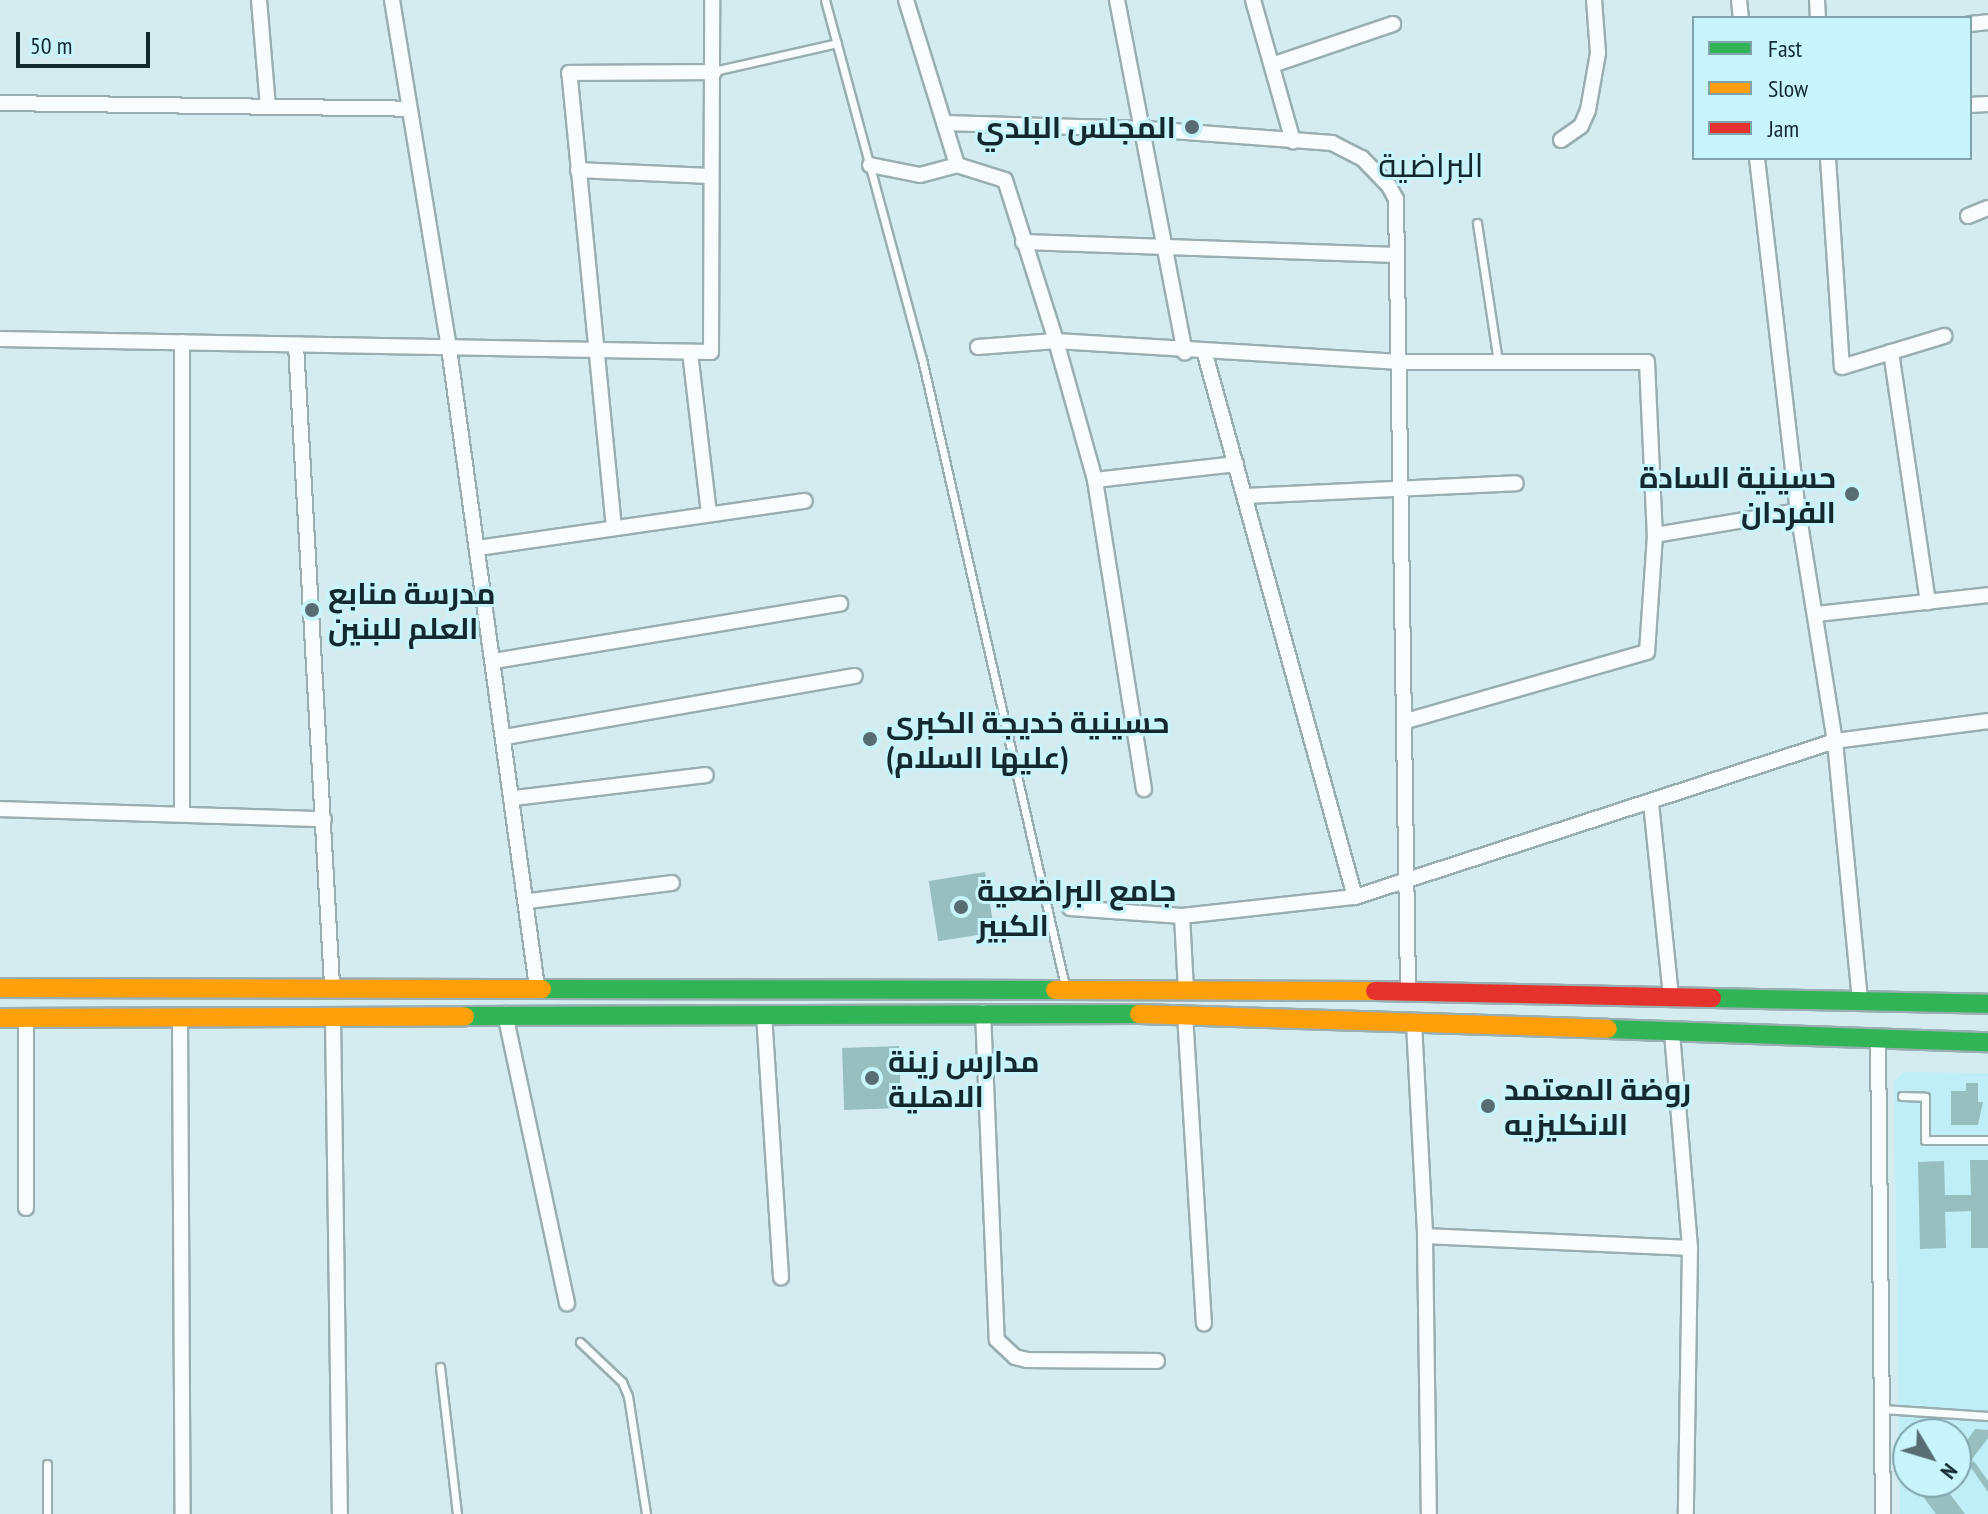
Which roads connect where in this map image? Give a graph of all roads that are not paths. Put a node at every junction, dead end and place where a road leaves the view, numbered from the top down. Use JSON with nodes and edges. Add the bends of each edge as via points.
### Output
{"nodes":[{"id":1,"x":259,"y":0,"type":"edge"},
{"id":2,"x":392,"y":0,"type":"edge"},
{"id":3,"x":712,"y":0,"type":"edge"},
{"id":4,"x":825,"y":0,"type":"edge"},
{"id":5,"x":906,"y":0,"type":"edge"},
{"id":6,"x":1117,"y":0,"type":"edge"},
{"id":7,"x":1253,"y":0,"type":"edge"},
{"id":8,"x":1594,"y":0,"type":"edge"},
{"id":9,"x":1393,"y":24,"type":"dead end"},
{"id":10,"x":837,"y":43,"type":"junction"},
{"id":11,"x":1272,"y":65,"type":"junction"},
{"id":12,"x":714,"y":72,"type":"junction"},
{"id":13,"x":0,"y":103,"type":"edge"},
{"id":14,"x":268,"y":107,"type":"junction"},
{"id":15,"x":409,"y":109,"type":"junction"},
{"id":16,"x":944,"y":123,"type":"junction"},
{"id":17,"x":1146,"y":129,"type":"junction"},
{"id":18,"x":1561,"y":140,"type":"dead end"},
{"id":19,"x":1293,"y":141,"type":"junction"},
{"id":20,"x":1757,"y":160,"type":"edge"},
{"id":21,"x":1828,"y":160,"type":"edge"},
{"id":22,"x":870,"y":165,"type":"junction"},
{"id":23,"x":957,"y":165,"type":"junction"},
{"id":24,"x":578,"y":170,"type":"junction"},
{"id":25,"x":709,"y":176,"type":"junction"},
{"id":26,"x":1988,"y":208,"type":"edge"},
{"id":27,"x":1968,"y":216,"type":"dead end"},
{"id":28,"x":1477,"y":223,"type":"dead end"},
{"id":29,"x":1023,"y":242,"type":"junction"},
{"id":30,"x":1167,"y":248,"type":"junction"},
{"id":31,"x":1397,"y":255,"type":"junction"},
{"id":32,"x":1944,"y":336,"type":"dead end"},
{"id":33,"x":0,"y":339,"type":"edge"},
{"id":34,"x":1056,"y":341,"type":"junction"},
{"id":35,"x":182,"y":342,"type":"junction"},
{"id":36,"x":296,"y":345,"type":"junction"},
{"id":37,"x":978,"y":347,"type":"dead end"},
{"id":38,"x":449,"y":348,"type":"junction"},
{"id":39,"x":599,"y":351,"type":"junction"},
{"id":40,"x":690,"y":352,"type":"junction"},
{"id":41,"x":1185,"y":352,"type":"junction"},
{"id":42,"x":1891,"y":352,"type":"junction"},
{"id":43,"x":1205,"y":354,"type":"junction"},
{"id":44,"x":1400,"y":362,"type":"junction"},
{"id":45,"x":1498,"y":362,"type":"junction"},
{"id":46,"x":1236,"y":464,"type":"junction"},
{"id":47,"x":1095,"y":480,"type":"junction"},
{"id":48,"x":1516,"y":483,"type":"dead end"},
{"id":49,"x":1402,"y":488,"type":"junction"},
{"id":50,"x":1245,"y":496,"type":"junction"},
{"id":51,"x":805,"y":501,"type":"dead end"},
{"id":52,"x":1798,"y":511,"type":"junction"},
{"id":53,"x":709,"y":514,"type":"junction"},
{"id":54,"x":614,"y":528,"type":"junction"},
{"id":55,"x":1655,"y":535,"type":"junction"},
{"id":56,"x":478,"y":548,"type":"junction"},
{"id":57,"x":1988,"y":595,"type":"edge"},
{"id":58,"x":1928,"y":602,"type":"junction"},
{"id":59,"x":840,"y":604,"type":"dead end"},
{"id":60,"x":1817,"y":614,"type":"junction"},
{"id":61,"x":494,"y":661,"type":"junction"},
{"id":62,"x":855,"y":676,"type":"dead end"},
{"id":63,"x":1407,"y":721,"type":"junction"},
{"id":64,"x":1988,"y":721,"type":"edge"},
{"id":65,"x":505,"y":737,"type":"junction"},
{"id":66,"x":1835,"y":741,"type":"junction"},
{"id":67,"x":706,"y":775,"type":"dead end"},
{"id":68,"x":1144,"y":789,"type":"dead end"},
{"id":69,"x":514,"y":798,"type":"junction"},
{"id":70,"x":1651,"y":803,"type":"junction"},
{"id":71,"x":0,"y":809,"type":"edge"},
{"id":72,"x":182,"y":814,"type":"junction"},
{"id":73,"x":324,"y":819,"type":"junction"},
{"id":74,"x":1409,"y":881,"type":"junction"},
{"id":75,"x":672,"y":883,"type":"dead end"},
{"id":76,"x":1355,"y":897,"type":"junction"},
{"id":77,"x":529,"y":901,"type":"junction"},
{"id":78,"x":1070,"y":908,"type":"dead end"},
{"id":79,"x":1182,"y":916,"type":"junction"},
{"id":80,"x":332,"y":985,"type":"junction"},
{"id":81,"x":537,"y":987,"type":"junction"},
{"id":82,"x":0,"y":988,"type":"edge"},
{"id":83,"x":1066,"y":988,"type":"junction"},
{"id":84,"x":1186,"y":989,"type":"junction"},
{"id":85,"x":1408,"y":991,"type":"junction"},
{"id":86,"x":1671,"y":996,"type":"junction"},
{"id":87,"x":1768,"y":1000,"type":"junction"},
{"id":88,"x":1860,"y":1003,"type":"junction"},
{"id":89,"x":1988,"y":1004,"type":"edge"},
{"id":90,"x":983,"y":1012,"type":"junction"},
{"id":91,"x":505,"y":1014,"type":"junction"},
{"id":92,"x":764,"y":1014,"type":"junction"},
{"id":93,"x":1185,"y":1014,"type":"junction"},
{"id":94,"x":0,"y":1018,"type":"edge"},
{"id":95,"x":26,"y":1018,"type":"junction"},
{"id":96,"x":333,"y":1018,"type":"junction"},
{"id":97,"x":180,"y":1020,"type":"junction"},
{"id":98,"x":1414,"y":1023,"type":"junction"},
{"id":99,"x":1672,"y":1033,"type":"junction"},
{"id":100,"x":1766,"y":1035,"type":"junction"},
{"id":101,"x":1878,"y":1041,"type":"junction"},
{"id":102,"x":1988,"y":1042,"type":"edge"},
{"id":103,"x":1902,"y":1096,"type":"dead end"},
{"id":104,"x":1988,"y":1140,"type":"edge"},
{"id":105,"x":26,"y":1208,"type":"dead end"},
{"id":106,"x":1425,"y":1236,"type":"junction"},
{"id":107,"x":1690,"y":1248,"type":"junction"},
{"id":108,"x":781,"y":1277,"type":"dead end"},
{"id":109,"x":567,"y":1303,"type":"dead end"},
{"id":110,"x":1204,"y":1323,"type":"dead end"},
{"id":111,"x":580,"y":1342,"type":"dead end"},
{"id":112,"x":1157,"y":1361,"type":"dead end"},
{"id":113,"x":440,"y":1367,"type":"dead end"},
{"id":114,"x":1882,"y":1409,"type":"junction"},
{"id":115,"x":1988,"y":1416,"type":"edge"},
{"id":116,"x":47,"y":1464,"type":"dead end"},
{"id":117,"x":47,"y":1514,"type":"edge"},
{"id":118,"x":183,"y":1514,"type":"edge"},
{"id":119,"x":340,"y":1514,"type":"edge"},
{"id":120,"x":457,"y":1514,"type":"edge"},
{"id":121,"x":646,"y":1514,"type":"edge"},
{"id":122,"x":1429,"y":1514,"type":"edge"},
{"id":123,"x":1686,"y":1514,"type":"edge"},
{"id":124,"x":1883,"y":1514,"type":"edge"}],
"edges":[{"from":1,"to":14,"type":"street"},
{"from":2,"to":15,"type":"street"},
{"from":3,"to":12,"type":"street"},
{"from":4,"to":10,"type":"lane"},
{"from":5,"to":16,"type":"street"},
{"from":6,"to":17,"type":"street"},
{"from":7,"to":11,"type":"street"},
{"from":8,"to":18,"type":"street","via":[[1598,53],[1588,110],[1581,126]]},
{"from":9,"to":11,"type":"street"},
{"from":10,"to":12,"type":"lane"},
{"from":10,"to":22,"type":"lane"},
{"from":11,"to":19,"type":"street"},
{"from":12,"to":24,"type":"street","via":[[569,73]]},
{"from":12,"to":25,"type":"street"},
{"from":13,"to":14,"type":"street"},
{"from":14,"to":15,"type":"street"},
{"from":15,"to":38,"type":"street"},
{"from":16,"to":17,"type":"street"},
{"from":16,"to":23,"type":"street"},
{"from":17,"to":19,"type":"street"},
{"from":17,"to":30,"type":"street"},
{"from":19,"to":31,"type":"street","via":[[1348,148],[1380,174],[1396,199]]},
{"from":20,"to":52,"type":"street"},
{"from":21,"to":42,"type":"street","via":[[1842,367]]},
{"from":22,"to":23,"type":"street","via":[[920,175]]},
{"from":22,"to":83,"type":"lane","via":[[922,359]]},
{"from":23,"to":29,"type":"street","via":[[1005,180]]},
{"from":24,"to":25,"type":"street"},
{"from":24,"to":39,"type":"street"},
{"from":25,"to":40,"type":"street","via":[[711,352]]},
{"from":26,"to":27,"type":"street"},
{"from":28,"to":45,"type":"lane"},
{"from":29,"to":30,"type":"street"},
{"from":29,"to":34,"type":"street"},
{"from":30,"to":31,"type":"street"},
{"from":30,"to":41,"type":"street"},
{"from":31,"to":44,"type":"street"},
{"from":32,"to":42,"type":"street"},
{"from":33,"to":35,"type":"street"},
{"from":34,"to":37,"type":"street"},
{"from":34,"to":41,"type":"street"},
{"from":34,"to":47,"type":"street"},
{"from":35,"to":36,"type":"street"},
{"from":35,"to":72,"type":"street"},
{"from":36,"to":38,"type":"street"},
{"from":36,"to":73,"type":"street"},
{"from":38,"to":39,"type":"street"},
{"from":38,"to":56,"type":"street"},
{"from":39,"to":40,"type":"street"},
{"from":39,"to":54,"type":"street"},
{"from":40,"to":53,"type":"street"},
{"from":41,"to":43,"type":"street"},
{"from":42,"to":58,"type":"street"},
{"from":43,"to":44,"type":"street"},
{"from":43,"to":46,"type":"street"},
{"from":44,"to":45,"type":"street"},
{"from":44,"to":49,"type":"street"},
{"from":45,"to":55,"type":"street","via":[[1647,362]]},
{"from":46,"to":47,"type":"street"},
{"from":46,"to":50,"type":"street"},
{"from":47,"to":68,"type":"street"},
{"from":48,"to":49,"type":"street"},
{"from":49,"to":50,"type":"street"},
{"from":49,"to":63,"type":"street"},
{"from":50,"to":76,"type":"street"},
{"from":51,"to":53,"type":"street"},
{"from":52,"to":55,"type":"street"},
{"from":52,"to":60,"type":"street"},
{"from":53,"to":54,"type":"street"},
{"from":54,"to":56,"type":"street"},
{"from":55,"to":63,"type":"street","via":[[1647,652]]},
{"from":56,"to":61,"type":"street"},
{"from":57,"to":58,"type":"street"},
{"from":58,"to":60,"type":"street"},
{"from":59,"to":61,"type":"street"},
{"from":60,"to":66,"type":"street"},
{"from":61,"to":65,"type":"street"},
{"from":62,"to":65,"type":"street"},
{"from":63,"to":74,"type":"street"},
{"from":64,"to":66,"type":"street"},
{"from":65,"to":69,"type":"street"},
{"from":66,"to":70,"type":"street"},
{"from":66,"to":88,"type":"street"},
{"from":67,"to":69,"type":"street"},
{"from":69,"to":77,"type":"street"},
{"from":70,"to":74,"type":"street"},
{"from":70,"to":86,"type":"street"},
{"from":71,"to":72,"type":"street"},
{"from":72,"to":73,"type":"street"},
{"from":73,"to":80,"type":"street"},
{"from":74,"to":76,"type":"street"},
{"from":74,"to":85,"type":"street"},
{"from":75,"to":77,"type":"street"},
{"from":76,"to":79,"type":"street"},
{"from":77,"to":81,"type":"street"},
{"from":78,"to":79,"type":"street"},
{"from":79,"to":84,"type":"street"},
{"from":80,"to":81,"type":"main road"},
{"from":80,"to":82,"type":"main road"},
{"from":80,"to":96,"type":"main road"},
{"from":81,"to":83,"type":"main road"},
{"from":83,"to":84,"type":"main road"},
{"from":84,"to":85,"type":"main road"},
{"from":85,"to":86,"type":"main road"},
{"from":86,"to":87,"type":"main road"},
{"from":87,"to":88,"type":"main road"},
{"from":87,"to":100,"type":"main road"},
{"from":88,"to":89,"type":"main road"},
{"from":90,"to":92,"type":"main road"},
{"from":90,"to":93,"type":"main road"},
{"from":90,"to":112,"type":"street","via":[[997,1340],[1015,1357],[1027,1360]]},
{"from":91,"to":92,"type":"main road"},
{"from":91,"to":96,"type":"main road"},
{"from":91,"to":109,"type":"street"},
{"from":92,"to":108,"type":"street"},
{"from":93,"to":98,"type":"main road"},
{"from":93,"to":110,"type":"street"},
{"from":94,"to":95,"type":"main road"},
{"from":95,"to":97,"type":"main road"},
{"from":95,"to":105,"type":"street"},
{"from":96,"to":97,"type":"main road"},
{"from":96,"to":119,"type":"street"},
{"from":97,"to":118,"type":"street"},
{"from":98,"to":99,"type":"main road"},
{"from":98,"to":106,"type":"street"},
{"from":99,"to":100,"type":"main road"},
{"from":99,"to":107,"type":"street"},
{"from":100,"to":101,"type":"main road"},
{"from":101,"to":102,"type":"main road"},
{"from":101,"to":114,"type":"street"},
{"from":103,"to":104,"type":"lane","via":[[1925,1097],[1925,1140]]},
{"from":106,"to":107,"type":"street"},
{"from":106,"to":122,"type":"street"},
{"from":107,"to":123,"type":"street"},
{"from":111,"to":121,"type":"lane","via":[[622,1382]]},
{"from":113,"to":120,"type":"lane"},
{"from":114,"to":115,"type":"lane"},
{"from":114,"to":124,"type":"street"},
{"from":116,"to":117,"type":"lane"}]}
